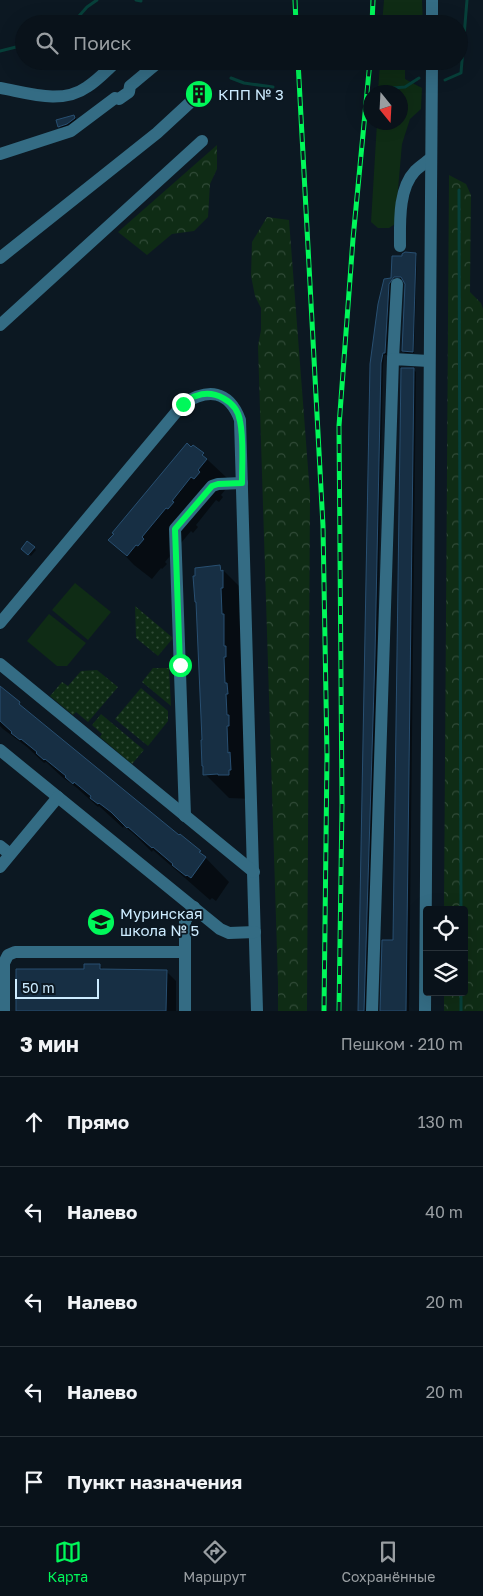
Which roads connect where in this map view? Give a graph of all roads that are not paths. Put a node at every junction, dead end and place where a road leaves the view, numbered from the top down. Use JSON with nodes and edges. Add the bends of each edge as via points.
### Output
{"nodes":[{"id":1,"x":432,"y":0,"type":"edge"},
{"id":2,"x":432,"y":15,"type":"edge"},
{"id":3,"x":107,"y":70,"type":"edge"},
{"id":4,"x":149,"y":70,"type":"edge"},
{"id":5,"x":432,"y":70,"type":"edge"},
{"id":6,"x":0,"y":88,"type":"edge"},
{"id":7,"x":196,"y":98,"type":"dead end"},
{"id":8,"x":202,"y":141,"type":"dead end"},
{"id":9,"x":0,"y":154,"type":"edge"},
{"id":10,"x":430,"y":159,"type":"junction"},
{"id":11,"x":400,"y":246,"type":"dead end"},
{"id":12,"x":0,"y":258,"type":"edge"},
{"id":13,"x":397,"y":284,"type":"dead end"},
{"id":14,"x":0,"y":325,"type":"edge"},
{"id":15,"x":393,"y":359,"type":"junction"},
{"id":16,"x":429,"y":360,"type":"junction"},
{"id":17,"x":242,"y":483,"type":"junction"},
{"id":18,"x":0,"y":624,"type":"edge"},
{"id":19,"x":0,"y":664,"type":"edge"},
{"id":20,"x":0,"y":750,"type":"edge"},
{"id":21,"x":58,"y":797,"type":"junction"},
{"id":22,"x":185,"y":816,"type":"junction"},
{"id":23,"x":0,"y":846,"type":"edge"},
{"id":24,"x":10,"y":854,"type":"junction"},
{"id":25,"x":0,"y":867,"type":"edge"},
{"id":26,"x":254,"y":872,"type":"junction"},
{"id":27,"x":194,"y":908,"type":"junction"},
{"id":28,"x":255,"y":932,"type":"junction"},
{"id":29,"x":185,"y":952,"type":"junction"},
{"id":30,"x":4,"y":1011,"type":"edge"},
{"id":31,"x":185,"y":1011,"type":"edge"},
{"id":32,"x":258,"y":1011,"type":"edge"},
{"id":33,"x":372,"y":1011,"type":"edge"},
{"id":34,"x":424,"y":1011,"type":"edge"}],
"edges":[{"from":1,"to":2,"type":"street"},
{"from":3,"to":6,"type":"street","via":[[87,87],[62,97]]},
{"from":4,"to":9,"type":"street","via":[[130,86],[129,92],[115,98],[71,131]]},
{"from":5,"to":10,"type":"street"},
{"from":7,"to":12,"type":"street"},
{"from":8,"to":14,"type":"street"},
{"from":10,"to":11,"type":"street","via":[[414,172],[404,191],[400,209]]},
{"from":10,"to":16,"type":"street"},
{"from":13,"to":15,"type":"street"},
{"from":15,"to":16,"type":"street"},
{"from":15,"to":33,"type":"street"},
{"from":16,"to":34,"type":"street"},
{"from":17,"to":18,"type":"street","via":[[240,420],[236,409],[218,395],[196,396],[183,404]]},
{"from":17,"to":22,"type":"street","via":[[212,486],[175,529]]},
{"from":17,"to":26,"type":"street"},
{"from":19,"to":22,"type":"street"},
{"from":20,"to":21,"type":"street"},
{"from":21,"to":24,"type":"street"},
{"from":21,"to":27,"type":"street"},
{"from":22,"to":26,"type":"street"},
{"from":23,"to":24,"type":"street"},
{"from":24,"to":25,"type":"street"},
{"from":26,"to":28,"type":"street"},
{"from":27,"to":28,"type":"street","via":[[229,933]]},
{"from":27,"to":29,"type":"street","via":[[185,921]]},
{"from":28,"to":32,"type":"street"},
{"from":29,"to":30,"type":"street","via":[[15,952],[4,963]]},
{"from":29,"to":31,"type":"street"}]}
